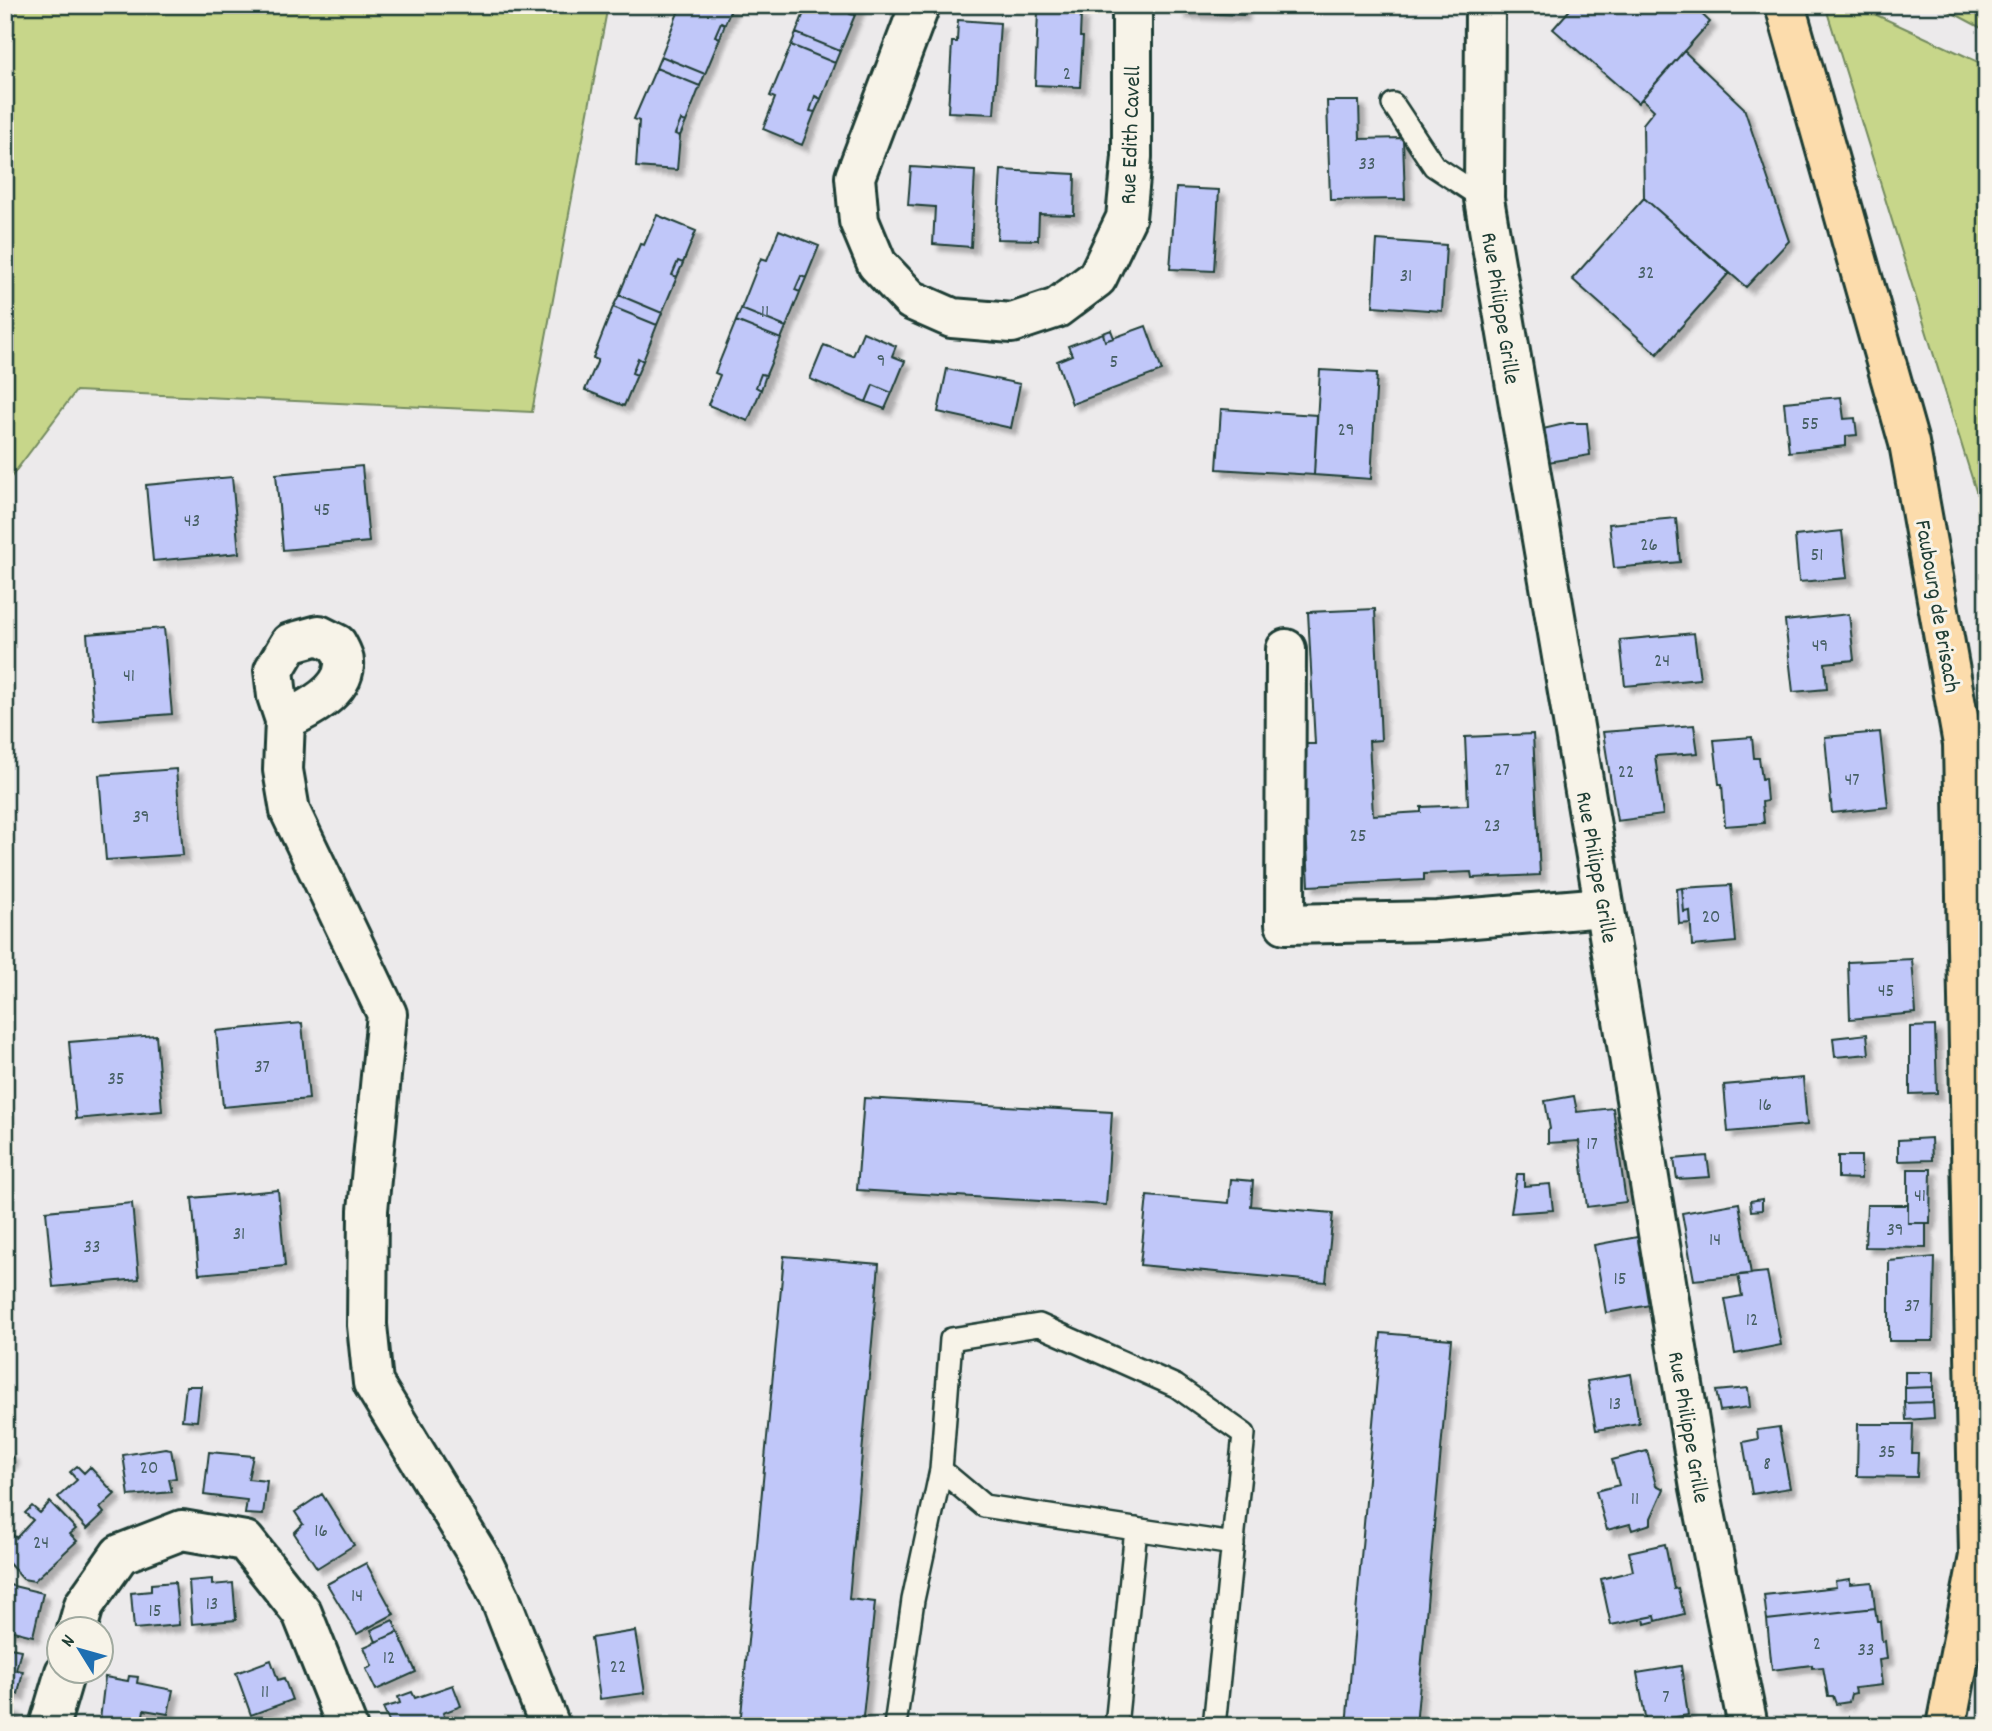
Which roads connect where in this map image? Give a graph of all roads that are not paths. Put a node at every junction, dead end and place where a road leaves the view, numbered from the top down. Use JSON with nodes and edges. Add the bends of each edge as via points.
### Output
{"nodes":[{"id":1,"x":920,"y":5,"type":"edge"},
{"id":2,"x":1132,"y":5,"type":"edge"},
{"id":3,"x":1485,"y":5,"type":"edge"},
{"id":4,"x":1785,"y":5,"type":"edge"},
{"id":5,"x":1393,"y":104,"type":"dead end"},
{"id":6,"x":1484,"y":199,"type":"junction"},
{"id":7,"x":1286,"y":649,"type":"dead end"},
{"id":8,"x":285,"y":720,"type":"dead end"},
{"id":9,"x":1604,"y":907,"type":"junction"},
{"id":10,"x":941,"y":1470,"type":"junction"},
{"id":11,"x":1136,"y":1529,"type":"junction"},
{"id":12,"x":1233,"y":1544,"type":"junction"},
{"id":13,"x":81,"y":1616,"type":"edge"},
{"id":14,"x":61,"y":1686,"type":"edge"},
{"id":15,"x":49,"y":1726,"type":"edge"},
{"id":16,"x":347,"y":1726,"type":"edge"},
{"id":17,"x":550,"y":1726,"type":"edge"},
{"id":18,"x":895,"y":1726,"type":"edge"},
{"id":19,"x":1116,"y":1726,"type":"edge"},
{"id":20,"x":1214,"y":1726,"type":"edge"},
{"id":21,"x":1748,"y":1726,"type":"edge"},
{"id":22,"x":1946,"y":1726,"type":"edge"}],
"edges":[{"from":1,"to":2,"type":"street","name":"Rue Edith Cavell","via":[[855,177],[859,221],[877,264],[911,300],[952,317],[1012,323],[1057,308],[1097,278],[1126,218],[1132,157]]},
{"from":3,"to":6,"type":"street","name":"Rue Philippe Grille"},
{"from":4,"to":22,"type":"main road","name":"Faubourg de Brisach","via":[[1909,443],[1964,744],[1979,1556]]},
{"from":5,"to":6,"type":"lane","via":[[1434,166]]},
{"from":6,"to":9,"type":"street","name":"Rue Philippe Grille"},
{"from":7,"to":9,"type":"street","via":[[1285,924],[1438,921]]},
{"from":8,"to":17,"type":"street","via":[[283,769],[290,811],[387,1014],[369,1210],[368,1325],[373,1383],[484,1565]]},
{"from":9,"to":21,"type":"street","name":"Rue Philippe Grille","via":[[1700,1488]]},
{"from":10,"to":11,"type":"lane","via":[[984,1506]]},
{"from":10,"to":12,"type":"lane","via":[[951,1339],[1039,1325],[1176,1386],[1244,1434]]},
{"from":10,"to":18,"type":"lane","via":[[913,1600]]},
{"from":11,"to":12,"type":"lane"},
{"from":11,"to":19,"type":"lane"},
{"from":12,"to":20,"type":"lane"},
{"from":13,"to":16,"type":"street","via":[[120,1554],[182,1530],[245,1541],[302,1614]]},
{"from":14,"to":15,"type":"street"}]}
